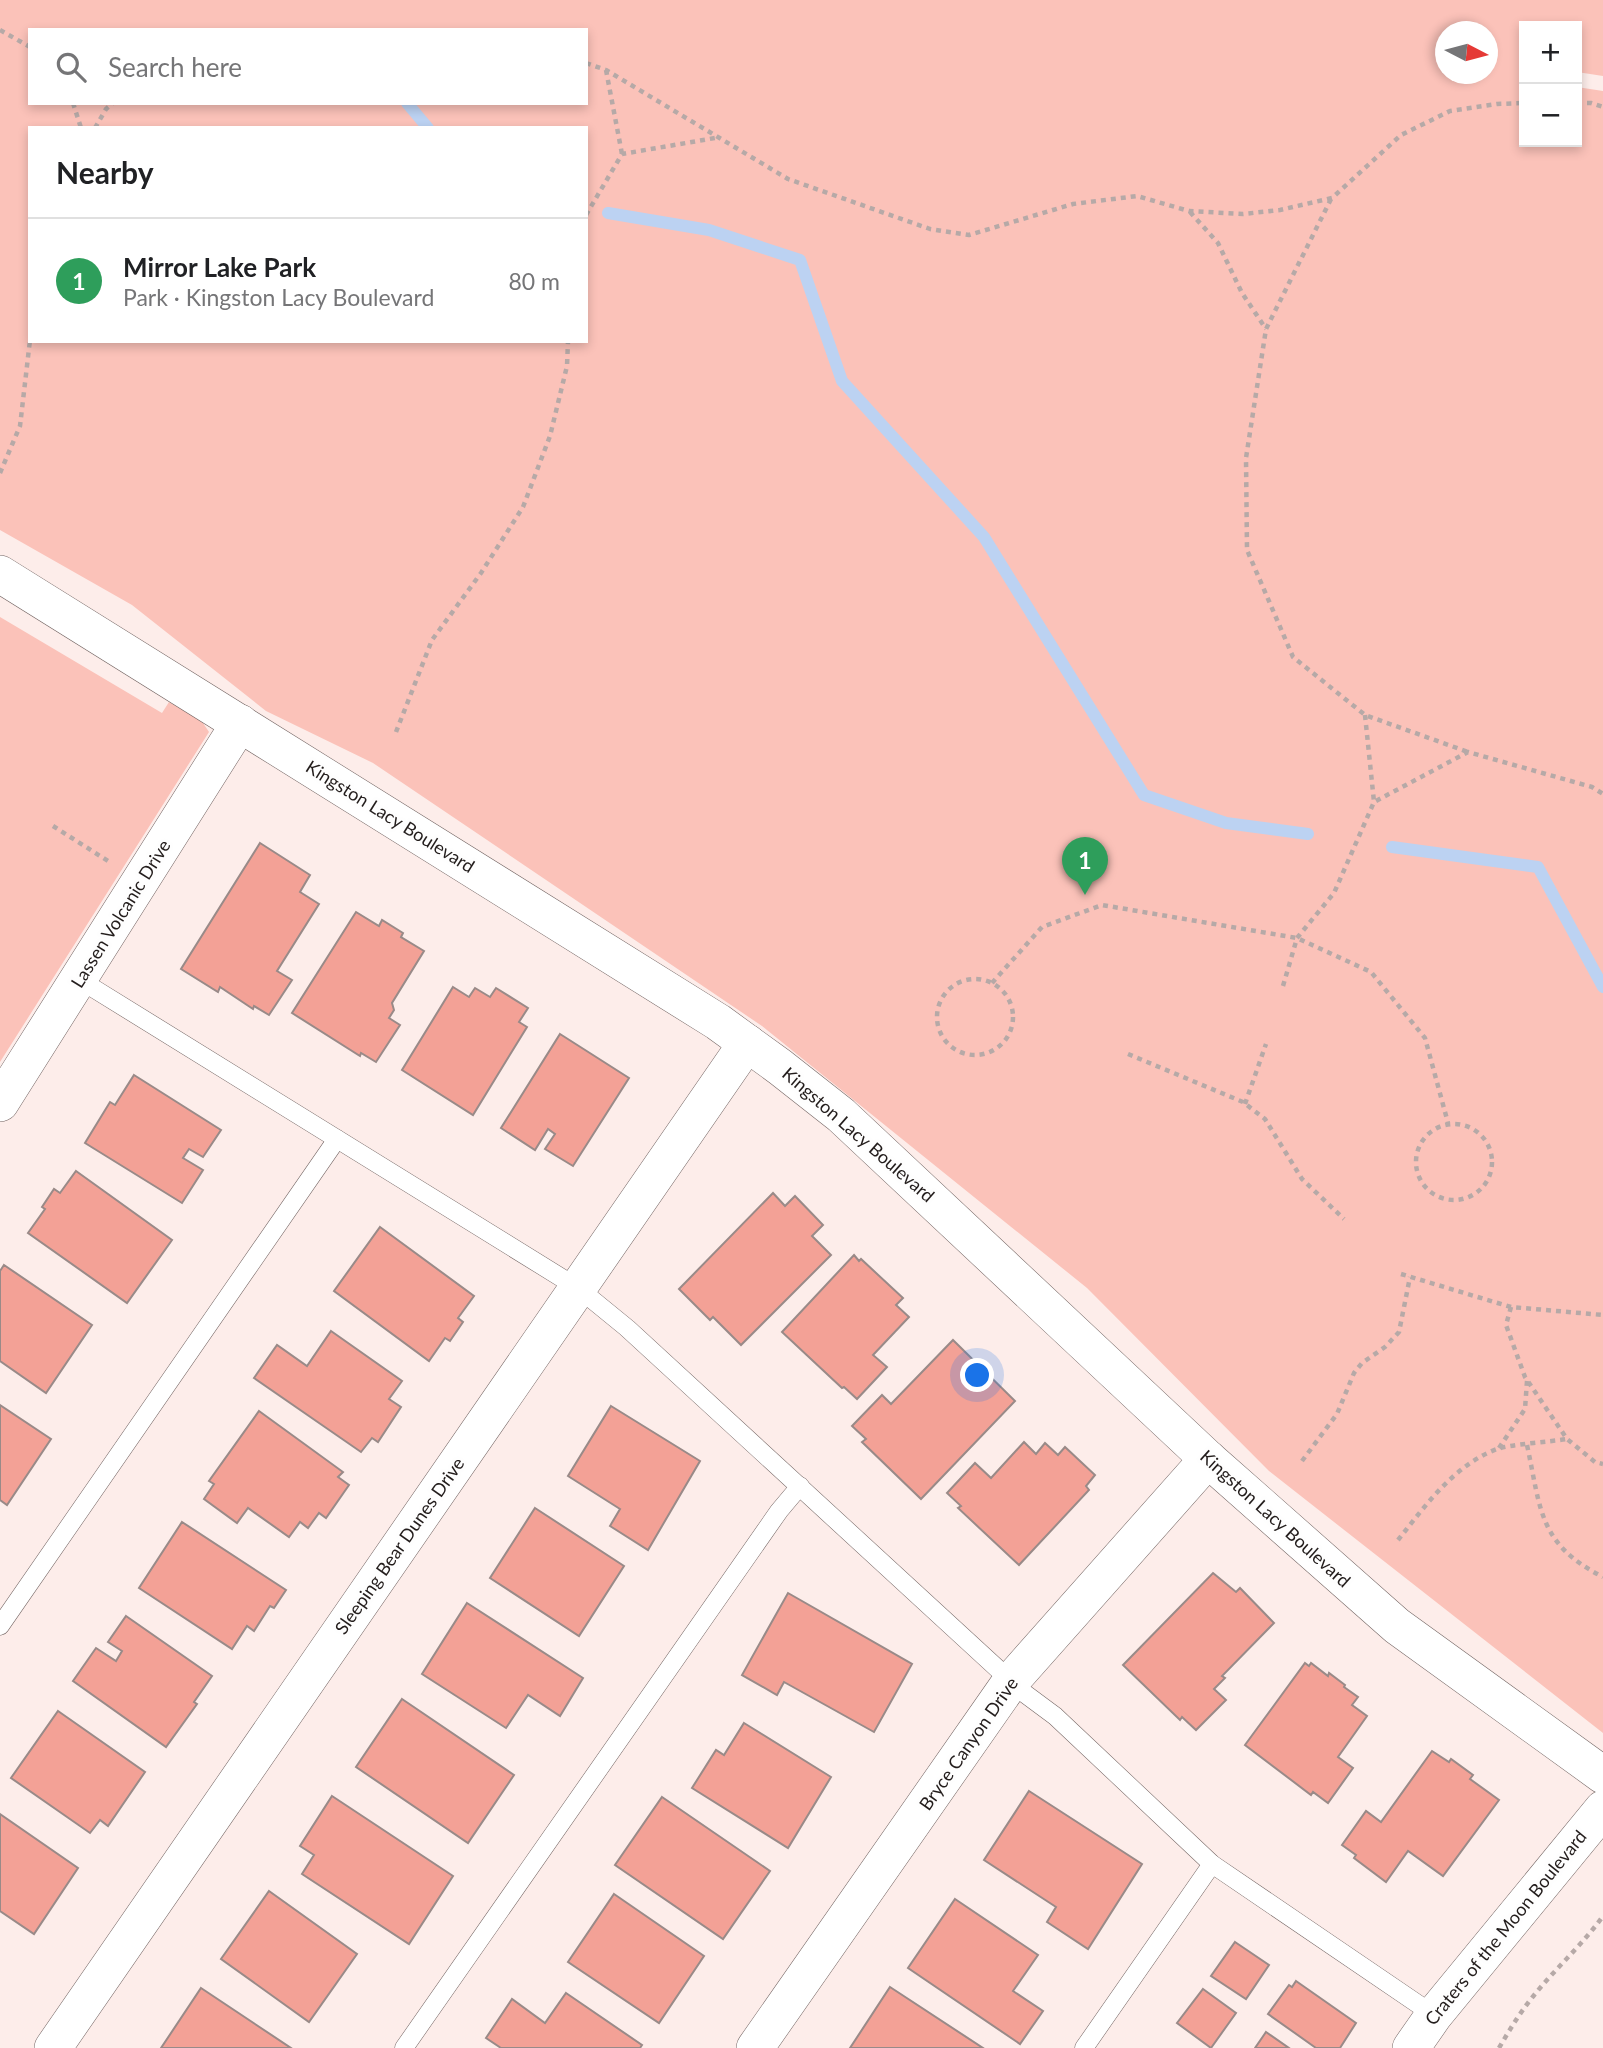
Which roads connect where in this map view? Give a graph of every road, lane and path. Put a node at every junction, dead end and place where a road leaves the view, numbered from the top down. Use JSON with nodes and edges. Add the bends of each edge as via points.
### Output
{"nodes":[{"id":1,"x":0,"y":30,"type":"edge"},
{"id":2,"x":28,"y":46,"type":"edge"},
{"id":3,"x":588,"y":64,"type":"edge"},
{"id":4,"x":606,"y":70,"type":"junction"},
{"id":5,"x":1519,"y":103,"type":"edge"},
{"id":6,"x":1582,"y":103,"type":"edge"},
{"id":7,"x":74,"y":105,"type":"edge"},
{"id":8,"x":111,"y":105,"type":"edge"},
{"id":9,"x":1603,"y":107,"type":"edge"},
{"id":10,"x":80,"y":126,"type":"edge"},
{"id":11,"x":96,"y":126,"type":"edge"},
{"id":12,"x":716,"y":138,"type":"junction"},
{"id":13,"x":622,"y":154,"type":"junction"},
{"id":14,"x":1332,"y":198,"type":"junction"},
{"id":15,"x":1189,"y":211,"type":"junction"},
{"id":16,"x":588,"y":212,"type":"edge"},
{"id":17,"x":1266,"y":329,"type":"junction"},
{"id":18,"x":30,"y":343,"type":"edge"},
{"id":19,"x":568,"y":343,"type":"edge"},
{"id":20,"x":0,"y":473,"type":"edge"},
{"id":21,"x":0,"y":574,"type":"edge"},
{"id":22,"x":1365,"y":715,"type":"junction"},
{"id":23,"x":240,"y":723,"type":"junction"},
{"id":24,"x":396,"y":732,"type":"dead end"},
{"id":25,"x":1468,"y":752,"type":"junction"},
{"id":26,"x":1603,"y":794,"type":"edge"},
{"id":27,"x":1374,"y":803,"type":"junction"},
{"id":28,"x":53,"y":826,"type":"dead end"},
{"id":29,"x":114,"y":864,"type":"dead end"},
{"id":30,"x":1297,"y":937,"type":"junction"},
{"id":31,"x":80,"y":980,"type":"junction"},
{"id":32,"x":992,"y":982,"type":"junction"},
{"id":33,"x":1283,"y":986,"type":"dead end"},
{"id":34,"x":747,"y":1044,"type":"junction"},
{"id":35,"x":1266,"y":1044,"type":"dead end"},
{"id":36,"x":1128,"y":1054,"type":"dead end"},
{"id":37,"x":0,"y":1103,"type":"edge"},
{"id":38,"x":1245,"y":1104,"type":"junction"},
{"id":39,"x":1448,"y":1124,"type":"junction"},
{"id":40,"x":337,"y":1139,"type":"junction"},
{"id":41,"x":1344,"y":1219,"type":"dead end"},
{"id":42,"x":1402,"y":1274,"type":"dead end"},
{"id":43,"x":1410,"y":1277,"type":"junction"},
{"id":44,"x":578,"y":1288,"type":"junction"},
{"id":45,"x":1511,"y":1307,"type":"junction"},
{"id":46,"x":1603,"y":1315,"type":"edge"},
{"id":47,"x":1527,"y":1380,"type":"junction"},
{"id":48,"x":1567,"y":1439,"type":"junction"},
{"id":49,"x":1527,"y":1446,"type":"junction"},
{"id":50,"x":1498,"y":1449,"type":"junction"},
{"id":51,"x":1208,"y":1459,"type":"junction"},
{"id":52,"x":1302,"y":1461,"type":"dead end"},
{"id":53,"x":1603,"y":1464,"type":"edge"},
{"id":54,"x":800,"y":1486,"type":"junction"},
{"id":55,"x":1398,"y":1540,"type":"dead end"},
{"id":56,"x":1603,"y":1577,"type":"edge"},
{"id":57,"x":0,"y":1626,"type":"edge"},
{"id":58,"x":1013,"y":1680,"type":"junction"},
{"id":59,"x":1603,"y":1776,"type":"edge"},
{"id":60,"x":1603,"y":1809,"type":"edge"},
{"id":61,"x":1212,"y":1864,"type":"junction"},
{"id":62,"x":1603,"y":1916,"type":"edge"},
{"id":63,"x":1434,"y":2015,"type":"junction"},
{"id":64,"x":53,"y":2048,"type":"edge"},
{"id":65,"x":404,"y":2048,"type":"edge"},
{"id":66,"x":755,"y":2048,"type":"edge"},
{"id":67,"x":1084,"y":2048,"type":"edge"},
{"id":68,"x":1411,"y":2048,"type":"edge"},
{"id":69,"x":1499,"y":2048,"type":"edge"}],
"edges":[{"from":1,"to":2,"type":"path"},
{"from":3,"to":4,"type":"path"},
{"from":4,"to":12,"type":"path"},
{"from":4,"to":13,"type":"path"},
{"from":5,"to":14,"type":"path","via":[[1450,111],[1401,135]]},
{"from":6,"to":9,"type":"path"},
{"from":7,"to":10,"type":"path"},
{"from":8,"to":11,"type":"path"},
{"from":12,"to":13,"type":"path"},
{"from":12,"to":15,"type":"path","via":[[788,179],[930,229],[969,235],[1073,204],[1137,196]]},
{"from":13,"to":16,"type":"path"},
{"from":14,"to":15,"type":"path","via":[[1243,214]]},
{"from":14,"to":17,"type":"path"},
{"from":15,"to":17,"type":"path","via":[[1218,243]]},
{"from":17,"to":22,"type":"path","via":[[1246,458],[1247,550],[1293,657]]},
{"from":18,"to":20,"type":"path","via":[[19,426]]},
{"from":19,"to":24,"type":"path","via":[[550,436],[523,507],[432,640]]},
{"from":21,"to":23,"type":"street","name":"Kingston Lacy Boulevard"},
{"from":22,"to":25,"type":"path"},
{"from":22,"to":27,"type":"path"},
{"from":23,"to":31,"type":"street","name":"Lassen Volcanic Drive"},
{"from":23,"to":34,"type":"street","name":"Kingston Lacy Boulevard"},
{"from":25,"to":26,"type":"path"},
{"from":25,"to":27,"type":"path"},
{"from":27,"to":30,"type":"path","via":[[1334,894]]},
{"from":28,"to":29,"type":"path"},
{"from":30,"to":32,"type":"path","via":[[1102,905],[1042,927]]},
{"from":30,"to":33,"type":"path"},
{"from":30,"to":39,"type":"path","via":[[1371,972],[1425,1038]]},
{"from":31,"to":37,"type":"street","name":"Lassen Volcanic Drive"},
{"from":31,"to":40,"type":"lane"},
{"from":32,"to":32,"type":"path","via":[[1010,1001],[1013,1026],[999,1048],[975,1056],[962,1054],[951,1047],[938,1027],[940,1002],[957,983],[968,979]]},
{"from":34,"to":44,"type":"street","name":"Sleeping Bear Dunes Drive"},
{"from":34,"to":51,"type":"street","name":"Kingston Lacy Boulevard","via":[[841,1115]]},
{"from":35,"to":38,"type":"path"},
{"from":36,"to":38,"type":"path"},
{"from":38,"to":41,"type":"path","via":[[1265,1119],[1301,1179]]},
{"from":39,"to":39,"type":"path","via":[[1461,1124],[1483,1135],[1493,1158],[1488,1182],[1469,1198],[1456,1201],[1432,1194],[1417,1173],[1416,1159],[1425,1136]]},
{"from":40,"to":44,"type":"lane"},
{"from":40,"to":57,"type":"lane"},
{"from":42,"to":43,"type":"path"},
{"from":43,"to":45,"type":"path"},
{"from":43,"to":52,"type":"path","via":[[1399,1332],[1354,1373],[1337,1414]]},
{"from":44,"to":54,"type":"lane"},
{"from":44,"to":64,"type":"street","name":"Sleeping Bear Dunes Drive"},
{"from":45,"to":46,"type":"path"},
{"from":45,"to":47,"type":"path","via":[[1506,1325]]},
{"from":47,"to":48,"type":"path"},
{"from":47,"to":50,"type":"path","via":[[1525,1409]]},
{"from":48,"to":49,"type":"path"},
{"from":48,"to":53,"type":"path"},
{"from":49,"to":50,"type":"path"},
{"from":49,"to":56,"type":"path","via":[[1550,1535],[1572,1559]]},
{"from":50,"to":55,"type":"path","via":[[1463,1468]]},
{"from":51,"to":58,"type":"street","name":"Bryce Canyon Drive"},
{"from":51,"to":59,"type":"street","name":"Kingston Lacy Boulevard","via":[[1397,1626]]},
{"from":54,"to":58,"type":"lane"},
{"from":54,"to":65,"type":"lane"},
{"from":58,"to":61,"type":"lane"},
{"from":58,"to":66,"type":"street","name":"Bryce Canyon Drive"},
{"from":60,"to":63,"type":"street","name":"Craters of the Moon Boulevard"},
{"from":61,"to":63,"type":"lane"},
{"from":61,"to":67,"type":"lane"},
{"from":62,"to":69,"type":"path","via":[[1536,1992]]},
{"from":63,"to":68,"type":"street","name":"Craters of the Moon Boulevard"}]}
